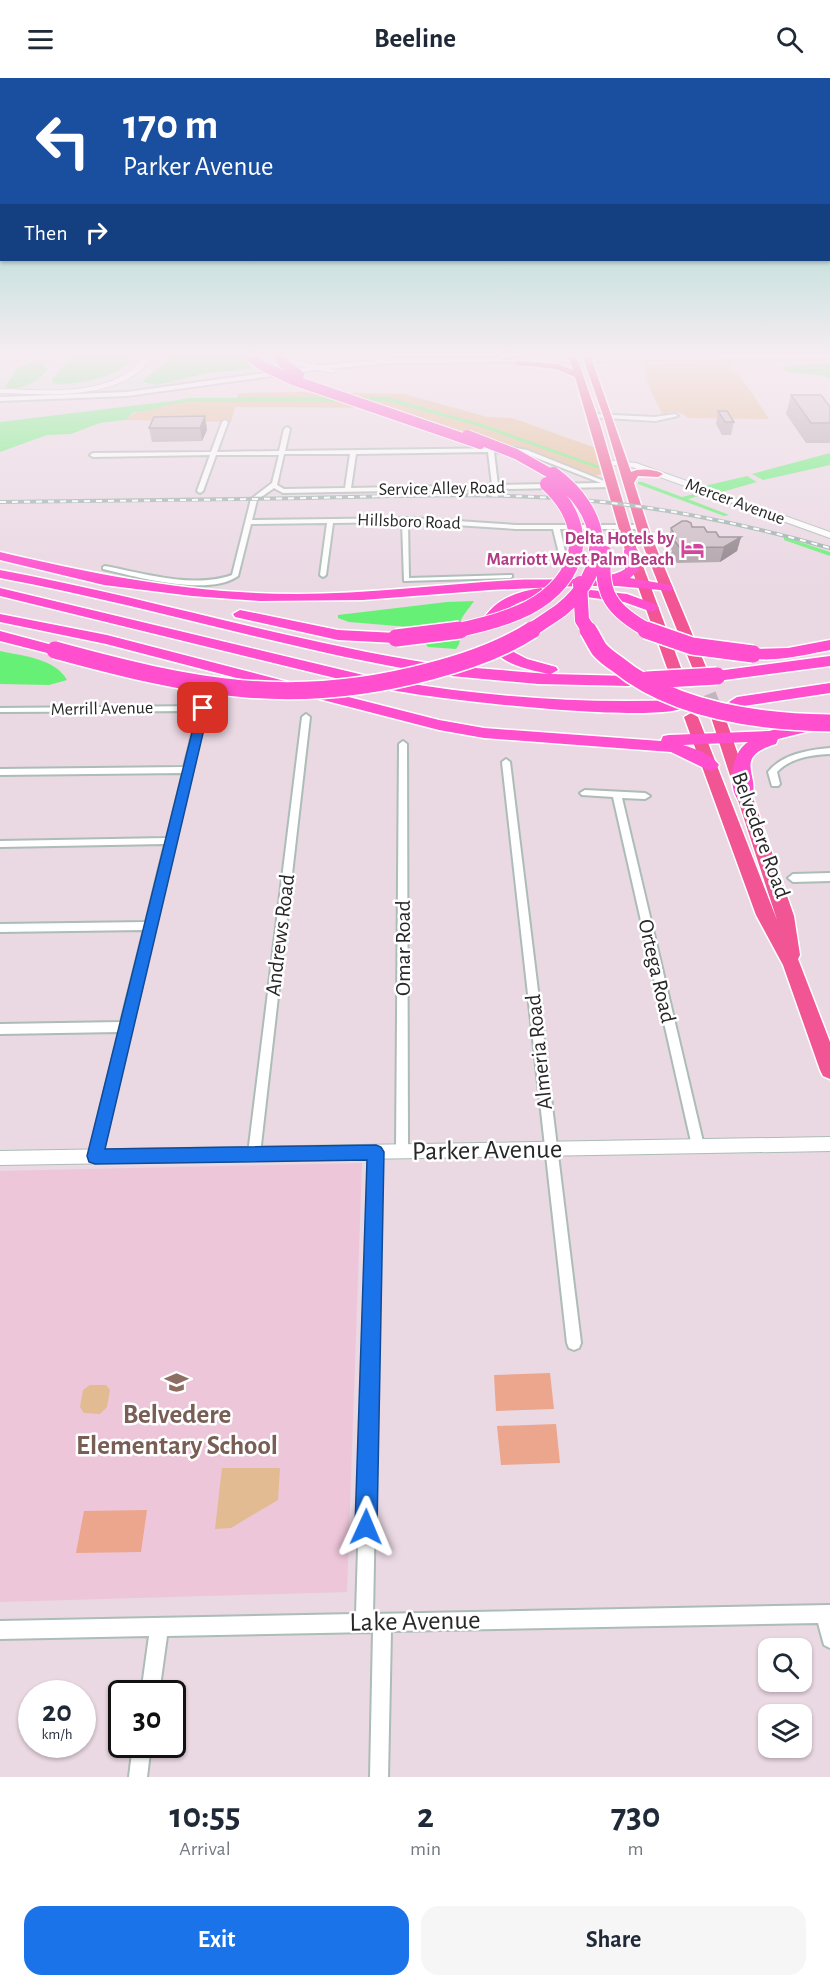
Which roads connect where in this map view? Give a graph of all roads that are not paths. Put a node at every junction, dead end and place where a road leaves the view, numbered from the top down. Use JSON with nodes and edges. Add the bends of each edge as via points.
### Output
{"nodes":[{"id":1,"x":221,"y":431,"type":"edge"},
{"id":2,"x":287,"y":431,"type":"edge"},
{"id":3,"x":438,"y":431,"type":"edge"},
{"id":4,"x":440,"y":431,"type":"edge"},
{"id":5,"x":456,"y":431,"type":"edge"},
{"id":6,"x":596,"y":431,"type":"edge"},
{"id":7,"x":613,"y":431,"type":"edge"},
{"id":8,"x":467,"y":435,"type":"junction"},
{"id":9,"x":491,"y":450,"type":"junction"},
{"id":10,"x":353,"y":452,"type":"junction"},
{"id":11,"x":213,"y":453,"type":"junction"},
{"id":12,"x":283,"y":453,"type":"junction"},
{"id":13,"x":93,"y":455,"type":"dead end"},
{"id":14,"x":604,"y":462,"type":"junction"},
{"id":15,"x":622,"y":462,"type":"junction"},
{"id":16,"x":658,"y":474,"type":"junction"},
{"id":17,"x":628,"y":484,"type":"junction"},
{"id":18,"x":611,"y":485,"type":"junction"},
{"id":19,"x":274,"y":486,"type":"junction"},
{"id":20,"x":495,"y":488,"type":"junction"},
{"id":21,"x":348,"y":490,"type":"junction"},
{"id":22,"x":200,"y":491,"type":"dead end"},
{"id":23,"x":405,"y":520,"type":"junction"},
{"id":24,"x":330,"y":521,"type":"junction"},
{"id":25,"x":249,"y":522,"type":"junction"},
{"id":26,"x":556,"y":527,"type":"junction"},
{"id":27,"x":623,"y":527,"type":"junction"},
{"id":28,"x":642,"y":527,"type":"junction"},
{"id":29,"x":830,"y":536,"type":"edge"},
{"id":30,"x":631,"y":550,"type":"junction"},
{"id":31,"x":0,"y":556,"type":"edge"},
{"id":32,"x":105,"y":568,"type":"dead end"},
{"id":33,"x":566,"y":570,"type":"dead end"},
{"id":34,"x":0,"y":574,"type":"edge"},
{"id":35,"x":323,"y":575,"type":"dead end"},
{"id":36,"x":510,"y":576,"type":"dead end"},
{"id":37,"x":91,"y":578,"type":"junction"},
{"id":38,"x":604,"y":581,"type":"junction"},
{"id":39,"x":666,"y":588,"type":"junction"},
{"id":40,"x":0,"y":592,"type":"edge"},
{"id":41,"x":647,"y":595,"type":"junction"},
{"id":42,"x":0,"y":603,"type":"edge"},
{"id":43,"x":0,"y":618,"type":"edge"},
{"id":44,"x":158,"y":631,"type":"junction"},
{"id":45,"x":0,"y":636,"type":"edge"},
{"id":46,"x":830,"y":645,"type":"edge"},
{"id":47,"x":830,"y":661,"type":"edge"},
{"id":48,"x":699,"y":667,"type":"dead end"},
{"id":49,"x":674,"y":668,"type":"dead end"},
{"id":50,"x":637,"y":680,"type":"junction"},
{"id":51,"x":376,"y":683,"type":"dead end"},
{"id":52,"x":393,"y":686,"type":"dead end"},
{"id":53,"x":830,"y":688,"type":"edge"},
{"id":54,"x":304,"y":691,"type":"dead end"},
{"id":55,"x":325,"y":696,"type":"dead end"},
{"id":56,"x":696,"y":696,"type":"junction"},
{"id":57,"x":0,"y":710,"type":"edge"},
{"id":58,"x":306,"y":717,"type":"dead end"},
{"id":59,"x":718,"y":717,"type":"tunnel mouth"},
{"id":60,"x":830,"y":722,"type":"edge"},
{"id":61,"x":791,"y":732,"type":"junction"},
{"id":62,"x":724,"y":737,"type":"junction"},
{"id":63,"x":699,"y":739,"type":"junction"},
{"id":64,"x":576,"y":741,"type":"junction"},
{"id":65,"x":403,"y":744,"type":"dead end"},
{"id":66,"x":830,"y":752,"type":"edge"},
{"id":67,"x":506,"y":762,"type":"dead end"},
{"id":68,"x":710,"y":765,"type":"junction"},
{"id":69,"x":188,"y":770,"type":"junction"},
{"id":70,"x":0,"y":772,"type":"edge"},
{"id":71,"x":775,"y":784,"type":"dead end"},
{"id":72,"x":585,"y":793,"type":"dead end"},
{"id":73,"x":617,"y":795,"type":"junction"},
{"id":74,"x":645,"y":796,"type":"dead end"},
{"id":75,"x":744,"y":796,"type":"junction"},
{"id":76,"x":170,"y":842,"type":"junction"},
{"id":77,"x":0,"y":844,"type":"edge"},
{"id":78,"x":830,"y":877,"type":"edge"},
{"id":79,"x":793,"y":878,"type":"dead end"},
{"id":80,"x":150,"y":926,"type":"junction"},
{"id":81,"x":0,"y":928,"type":"edge"},
{"id":82,"x":792,"y":965,"type":"junction"},
{"id":83,"x":125,"y":1027,"type":"junction"},
{"id":84,"x":0,"y":1029,"type":"edge"},
{"id":85,"x":830,"y":1070,"type":"edge"},
{"id":86,"x":830,"y":1144,"type":"edge"},
{"id":87,"x":698,"y":1146,"type":"junction"},
{"id":88,"x":550,"y":1149,"type":"junction"},
{"id":89,"x":402,"y":1151,"type":"junction"},
{"id":90,"x":376,"y":1152,"type":"junction"},
{"id":91,"x":254,"y":1154,"type":"junction"},
{"id":92,"x":95,"y":1156,"type":"junction"},
{"id":93,"x":0,"y":1158,"type":"edge"},
{"id":94,"x":574,"y":1342,"type":"dead end"},
{"id":95,"x":827,"y":1614,"type":"edge"},
{"id":96,"x":373,"y":1622,"type":"junction"},
{"id":97,"x":159,"y":1627,"type":"junction"},
{"id":98,"x":0,"y":1630,"type":"edge"},
{"id":99,"x":830,"y":1639,"type":"edge"},
{"id":100,"x":152,"y":1680,"type":"edge"},
{"id":101,"x":140,"y":1758,"type":"edge"},
{"id":102,"x":138,"y":1777,"type":"edge"},
{"id":103,"x":379,"y":1777,"type":"edge"}],
"edges":[{"from":1,"to":11,"type":"street"},
{"from":2,"to":12,"type":"street"},
{"from":3,"to":37,"type":"highway","bridge":true,"via":[[513,462],[545,482],[571,513],[577,546],[571,567],[548,594],[522,610],[469,629],[361,638]]},
{"from":4,"to":60,"type":"highway","bridge":true,"via":[[521,461],[553,480],[571,499],[581,515],[587,538],[579,595],[581,616],[595,643],[627,672],[659,691],[718,712],[774,722]]},
{"from":5,"to":8,"type":"highway","bridge":true},
{"from":6,"to":14,"type":"main road"},
{"from":7,"to":15,"type":"main road"},
{"from":8,"to":45,"type":"highway","bridge":true,"via":[[528,460],[561,480],[584,503],[597,535],[594,562],[576,592],[549,618],[471,660],[407,679],[340,690],[239,691],[186,684]]},
{"from":8,"to":46,"type":"highway","bridge":true,"via":[[551,466],[576,481],[592,497],[606,525],[604,586],[611,601],[626,616],[649,630],[688,645],[753,654],[788,653]]},
{"from":9,"to":10,"type":"street"},
{"from":9,"to":18,"type":"street","via":[[525,451]]},
{"from":9,"to":20,"type":"street"},
{"from":10,"to":12,"type":"street"},
{"from":10,"to":21,"type":"street"},
{"from":11,"to":12,"type":"street"},
{"from":11,"to":13,"type":"street"},
{"from":11,"to":22,"type":"street"},
{"from":12,"to":19,"type":"street"},
{"from":14,"to":15,"type":"street","name":"Mercer Avenue"},
{"from":14,"to":18,"type":"main road"},
{"from":15,"to":16,"type":"street","name":"Mercer Avenue"},
{"from":15,"to":17,"type":"main road"},
{"from":16,"to":17,"type":"main road","via":[[635,473]]},
{"from":16,"to":29,"type":"street","name":"Mercer Avenue"},
{"from":17,"to":28,"type":"main road"},
{"from":18,"to":20,"type":"street","name":"Service Alley Road"},
{"from":18,"to":27,"type":"main road"},
{"from":19,"to":21,"type":"street","name":"Service Alley Road","via":[[284,491]]},
{"from":19,"to":25,"type":"street","via":[[255,497]]},
{"from":20,"to":21,"type":"street","name":"Service Alley Road"},
{"from":23,"to":24,"type":"street","name":"Hillsboro Road"},
{"from":23,"to":26,"type":"street","name":"Hillsboro Road"},
{"from":23,"to":36,"type":"street","via":[[406,580]]},
{"from":24,"to":25,"type":"street","name":"Hillsboro Road"},
{"from":24,"to":35,"type":"street"},
{"from":25,"to":32,"type":"street","via":[[235,576],[230,579],[190,582]]},
{"from":26,"to":27,"type":"street","name":"Hillsboro Road"},
{"from":26,"to":33,"type":"street"},
{"from":27,"to":28,"type":"street","name":"Hillsboro Road"},
{"from":27,"to":30,"type":"main road"},
{"from":28,"to":39,"type":"main road"},
{"from":30,"to":38,"type":"highway","via":[[631,572]]},
{"from":30,"to":41,"type":"main road"},
{"from":31,"to":37,"type":"highway"},
{"from":34,"to":50,"type":"highway","via":[[340,653],[443,670],[538,679]]},
{"from":37,"to":38,"type":"highway","via":[[185,593],[295,598]]},
{"from":38,"to":41,"type":"highway"},
{"from":39,"to":41,"type":"highway"},
{"from":39,"to":48,"type":"main road"},
{"from":40,"to":44,"type":"highway"},
{"from":41,"to":49,"type":"main road"},
{"from":41,"to":50,"type":"highway","via":[[627,598],[545,591],[520,597],[498,609],[488,624],[491,638],[500,649],[521,662]]},
{"from":42,"to":44,"type":"highway","via":[[124,629]]},
{"from":43,"to":54,"type":"highway","via":[[107,640]]},
{"from":44,"to":51,"type":"highway"},
{"from":47,"to":56,"type":"highway"},
{"from":50,"to":56,"type":"highway","bridge":true},
{"from":52,"to":56,"type":"highway","via":[[516,702],[650,707]]},
{"from":53,"to":56,"type":"highway","via":[[737,702]]},
{"from":55,"to":64,"type":"highway","via":[[468,731]]},
{"from":56,"to":63,"type":"main road","name":"Belvedere Road"},
{"from":57,"to":69,"type":"street","name":"Merrill Avenue","via":[[203,708]]},
{"from":58,"to":91,"type":"street","name":"Andrews Road"},
{"from":59,"to":62,"type":"main road","name":"Belvedere Road"},
{"from":60,"to":61,"type":"highway"},
{"from":61,"to":62,"type":"highway"},
{"from":61,"to":75,"type":"highway","via":[[754,745],[746,753],[742,764]]},
{"from":62,"to":63,"type":"highway"},
{"from":62,"to":75,"type":"main road","name":"Belvedere Road"},
{"from":63,"to":64,"type":"highway"},
{"from":63,"to":68,"type":"main road","name":"Belvedere Road"},
{"from":64,"to":68,"type":"highway","via":[[673,747]]},
{"from":65,"to":89,"type":"street","name":"Omar Road"},
{"from":66,"to":71,"type":"street","via":[[778,764],[772,772]]},
{"from":67,"to":88,"type":"street","name":"Almeria Road"},
{"from":68,"to":82,"type":"main road","name":"Belvedere Road","via":[[765,915]]},
{"from":69,"to":70,"type":"street"},
{"from":69,"to":76,"type":"street"},
{"from":72,"to":73,"type":"street"},
{"from":73,"to":74,"type":"street"},
{"from":73,"to":87,"type":"street","name":"Ortega Road"},
{"from":75,"to":82,"type":"main road","name":"Belvedere Road","via":[[785,916]]},
{"from":76,"to":77,"type":"street"},
{"from":76,"to":80,"type":"street"},
{"from":78,"to":79,"type":"street"},
{"from":80,"to":81,"type":"street"},
{"from":80,"to":83,"type":"street"},
{"from":82,"to":85,"type":"main road","name":"Belvedere Road"},
{"from":83,"to":84,"type":"street"},
{"from":83,"to":92,"type":"street"},
{"from":86,"to":87,"type":"street","name":"Parker Avenue"},
{"from":87,"to":88,"type":"street","name":"Parker Avenue"},
{"from":88,"to":89,"type":"street","name":"Parker Avenue"},
{"from":88,"to":94,"type":"street","name":"Almeria Road"},
{"from":89,"to":90,"type":"street","name":"Parker Avenue"},
{"from":90,"to":91,"type":"street","name":"Parker Avenue"},
{"from":90,"to":96,"type":"street"},
{"from":91,"to":92,"type":"street","name":"Parker Avenue"},
{"from":92,"to":93,"type":"street","name":"Parker Avenue"},
{"from":95,"to":96,"type":"street","name":"Lake Avenue"},
{"from":95,"to":99,"type":"street"},
{"from":96,"to":97,"type":"street","name":"Lake Avenue"},
{"from":96,"to":103,"type":"street"},
{"from":97,"to":98,"type":"street","name":"Lake Avenue"},
{"from":97,"to":100,"type":"street"},
{"from":101,"to":102,"type":"street"}]}
